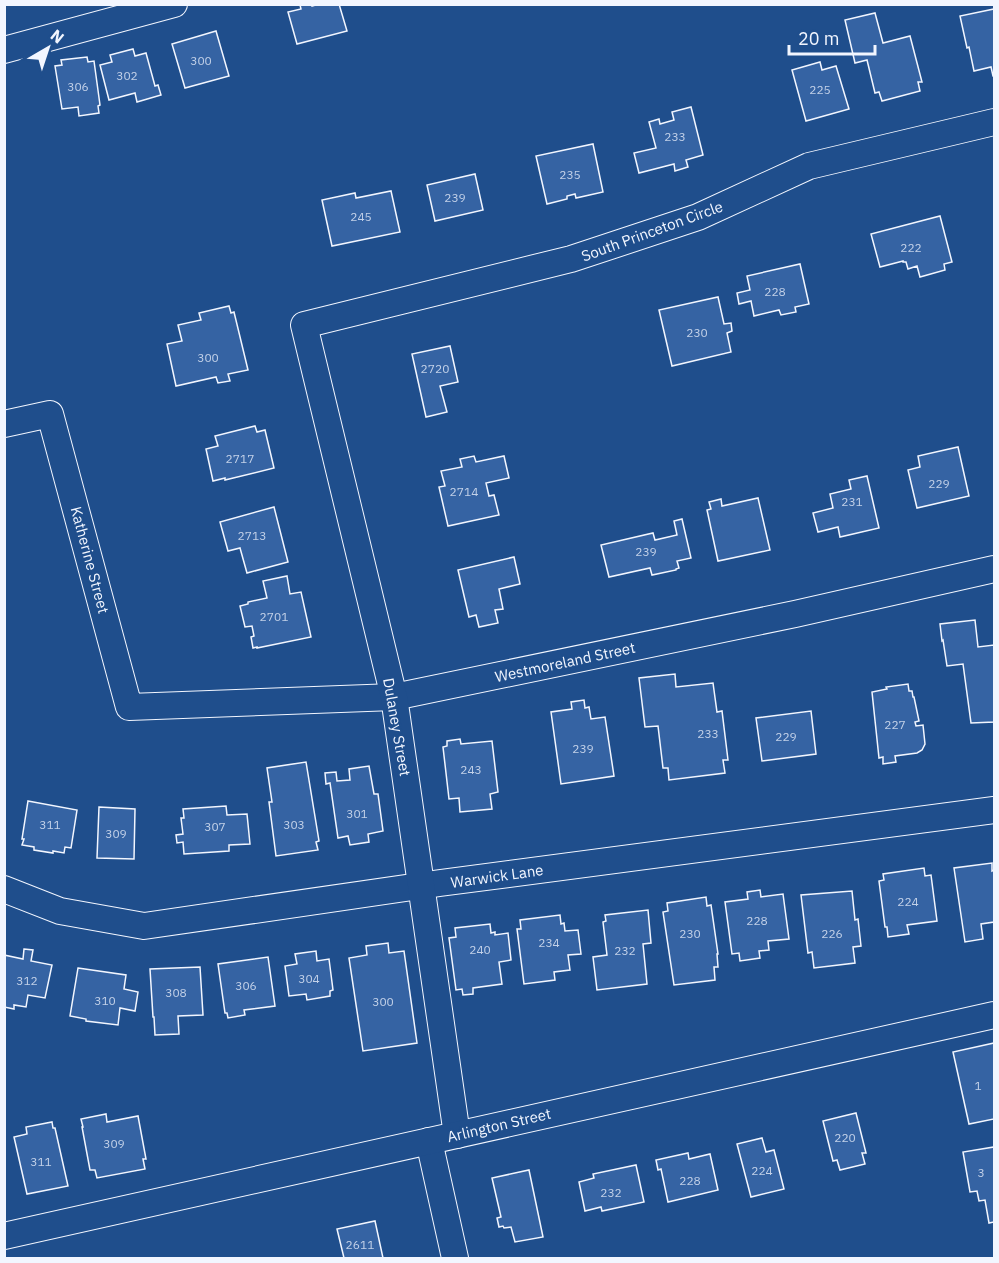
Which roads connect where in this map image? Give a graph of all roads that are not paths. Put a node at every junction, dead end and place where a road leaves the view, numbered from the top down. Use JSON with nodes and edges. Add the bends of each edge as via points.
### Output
{"nodes":[{"id":1,"x":174,"y":4,"type":"edge"},
{"id":2,"x":4,"y":50,"type":"edge"},
{"id":3,"x":994,"y":122,"type":"edge"},
{"id":4,"x":304,"y":325,"type":"joint"},
{"id":5,"x":4,"y":424,"type":"edge"},
{"id":6,"x":994,"y":569,"type":"edge"},
{"id":7,"x":394,"y":697,"type":"junction"},
{"id":8,"x":129,"y":707,"type":"joint"},
{"id":9,"x":994,"y":810,"type":"edge"},
{"id":10,"x":422,"y":886,"type":"junction"},
{"id":11,"x":4,"y":889,"type":"edge"},
{"id":12,"x":994,"y":1015,"type":"edge"},
{"id":13,"x":457,"y":1135,"type":"junction"},
{"id":14,"x":429,"y":1141,"type":"junction"},
{"id":15,"x":4,"y":1236,"type":"edge"},
{"id":16,"x":455,"y":1258,"type":"edge"}],
"edges":[{"from":1,"to":2,"type":"street"},
{"from":3,"to":4,"type":"street","name":"South Princeton Circle","via":[[809,166],[698,217],[571,259]]},
{"from":4,"to":7,"type":"street","name":"Dulaney Street"},
{"from":5,"to":8,"type":"street","name":"Katherine Street","via":[[50,414]]},
{"from":6,"to":7,"type":"street","name":"Westmoreland Street"},
{"from":7,"to":8,"type":"street","name":"Westmoreland Street"},
{"from":7,"to":10,"type":"street","name":"Dulaney Street"},
{"from":9,"to":10,"type":"street","name":"Warwick Lane"},
{"from":10,"to":11,"type":"street","name":"Warwick Lane","via":[[144,926],[60,911]]},
{"from":10,"to":13,"type":"street","name":"Dulaney Street"},
{"from":12,"to":13,"type":"street","name":"Arlington Street"},
{"from":13,"to":14,"type":"street","name":"Arlington Street"},
{"from":14,"to":15,"type":"street","name":"Arlington Street"},
{"from":14,"to":16,"type":"street"}]}
